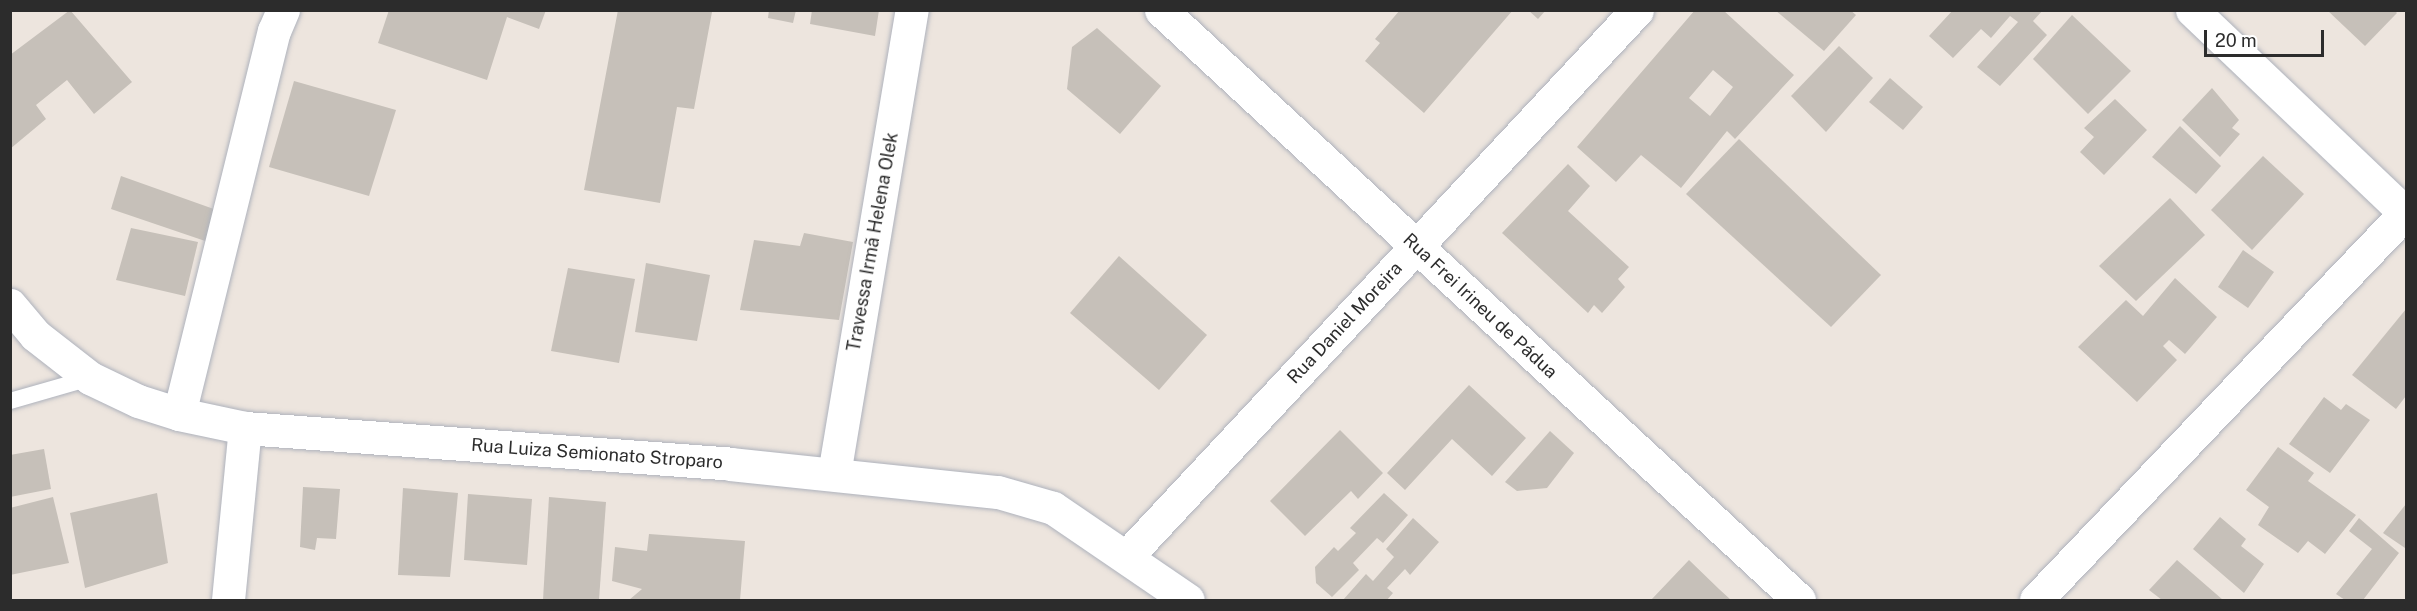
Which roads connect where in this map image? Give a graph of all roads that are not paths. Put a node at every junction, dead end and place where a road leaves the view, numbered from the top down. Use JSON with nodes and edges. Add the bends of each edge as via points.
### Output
{"nodes":[{"id":1,"x":283,"y":10,"type":"edge"},
{"id":2,"x":912,"y":10,"type":"edge"},
{"id":3,"x":1161,"y":10,"type":"edge"},
{"id":4,"x":1637,"y":10,"type":"edge"},
{"id":5,"x":2192,"y":10,"type":"edge"},
{"id":6,"x":2406,"y":213,"type":"edge"},
{"id":7,"x":1416,"y":246,"type":"junction"},
{"id":8,"x":10,"y":305,"type":"edge"},
{"id":9,"x":90,"y":378,"type":"junction"},
{"id":10,"x":10,"y":401,"type":"edge"},
{"id":11,"x":179,"y":414,"type":"junction"},
{"id":12,"x":245,"y":428,"type":"junction"},
{"id":13,"x":834,"y":474,"type":"junction"},
{"id":14,"x":1127,"y":556,"type":"junction"},
{"id":15,"x":228,"y":600,"type":"edge"},
{"id":16,"x":1188,"y":600,"type":"edge"},
{"id":17,"x":1799,"y":600,"type":"edge"},
{"id":18,"x":2036,"y":600,"type":"edge"}],
"edges":[{"from":1,"to":11,"type":"street","via":[[274,31]]},
{"from":2,"to":13,"type":"street","name":"Travessa Irmã Helena Olek"},
{"from":3,"to":7,"type":"street","name":"Rua Frei Irineu de Pádua"},
{"from":4,"to":7,"type":"street","name":"Rua Daniel Moreira"},
{"from":5,"to":6,"type":"street"},
{"from":6,"to":18,"type":"street"},
{"from":7,"to":14,"type":"street","name":"Rua Daniel Moreira"},
{"from":7,"to":17,"type":"street","name":"Rua Frei Irineu de Pádua"},
{"from":8,"to":9,"type":"street","name":"Rua Luiza Semionato Stroparo","via":[[35,335]]},
{"from":9,"to":10,"type":"lane"},
{"from":9,"to":11,"type":"street","name":"Rua Luiza Semionato Stroparo","via":[[138,401]]},
{"from":11,"to":12,"type":"street","name":"Rua Luiza Semionato Stroparo"},
{"from":12,"to":13,"type":"street","name":"Rua Luiza Semionato Stroparo"},
{"from":12,"to":15,"type":"street"},
{"from":13,"to":14,"type":"street","name":"Rua Luiza Semionato Stroparo","via":[[998,492],[1053,508]]},
{"from":14,"to":16,"type":"street","name":"Rua Luiza Semionato Stroparo"}]}
